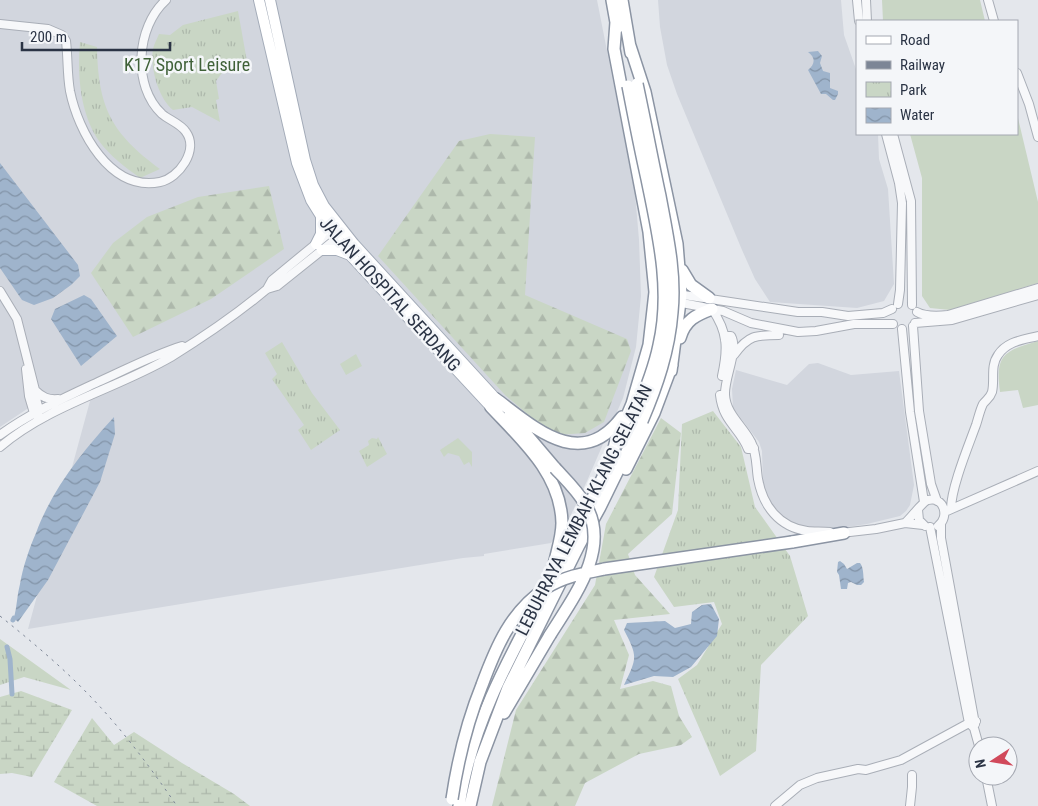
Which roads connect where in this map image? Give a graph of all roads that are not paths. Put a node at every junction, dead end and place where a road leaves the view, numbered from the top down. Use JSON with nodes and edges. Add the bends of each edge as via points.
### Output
{"nodes":[{"id":1,"x":166,"y":0,"type":"edge"},
{"id":2,"x":259,"y":0,"type":"edge"},
{"id":3,"x":270,"y":0,"type":"edge"},
{"id":4,"x":612,"y":0,"type":"edge"},
{"id":5,"x":622,"y":0,"type":"edge"},
{"id":6,"x":857,"y":0,"type":"edge"},
{"id":7,"x":866,"y":0,"type":"edge"},
{"id":8,"x":988,"y":0,"type":"edge"},
{"id":9,"x":859,"y":20,"type":"edge"},
{"id":10,"x":867,"y":20,"type":"edge"},
{"id":11,"x":994,"y":20,"type":"edge"},
{"id":12,"x":616,"y":22,"type":"junction"},
{"id":13,"x":0,"y":24,"type":"edge"},
{"id":14,"x":630,"y":46,"type":"junction"},
{"id":15,"x":1018,"y":76,"type":"edge"},
{"id":16,"x":633,"y":85,"type":"junction"},
{"id":17,"x":886,"y":135,"type":"edge"},
{"id":18,"x":893,"y":135,"type":"edge"},
{"id":19,"x":1038,"y":137,"type":"edge"},
{"id":20,"x":321,"y":217,"type":"junction"},
{"id":21,"x":338,"y":232,"type":"junction"},
{"id":22,"x":319,"y":247,"type":"junction"},
{"id":23,"x":351,"y":256,"type":"junction"},
{"id":24,"x":678,"y":259,"type":"junction"},
{"id":25,"x":1038,"y":288,"type":"edge"},
{"id":26,"x":0,"y":291,"type":"edge"},
{"id":27,"x":1038,"y":295,"type":"edge"},
{"id":28,"x":655,"y":296,"type":"junction"},
{"id":29,"x":681,"y":298,"type":"junction"},
{"id":30,"x":711,"y":303,"type":"junction"},
{"id":31,"x":895,"y":306,"type":"junction"},
{"id":32,"x":915,"y":308,"type":"junction"},
{"id":33,"x":893,"y":324,"type":"junction"},
{"id":34,"x":914,"y":325,"type":"junction"},
{"id":35,"x":902,"y":329,"type":"junction"},
{"id":36,"x":779,"y":332,"type":"junction"},
{"id":37,"x":1038,"y":336,"type":"edge"},
{"id":38,"x":725,"y":340,"type":"junction"},
{"id":39,"x":189,"y":344,"type":"junction"},
{"id":40,"x":732,"y":355,"type":"junction"},
{"id":41,"x":26,"y":357,"type":"junction"},
{"id":42,"x":30,"y":368,"type":"junction"},
{"id":43,"x":671,"y":371,"type":"junction"},
{"id":44,"x":723,"y":384,"type":"junction"},
{"id":45,"x":29,"y":396,"type":"junction"},
{"id":46,"x":64,"y":398,"type":"junction"},
{"id":47,"x":494,"y":403,"type":"junction"},
{"id":48,"x":632,"y":404,"type":"junction"},
{"id":49,"x":37,"y":412,"type":"junction"},
{"id":50,"x":48,"y":416,"type":"junction"},
{"id":51,"x":638,"y":419,"type":"junction"},
{"id":52,"x":19,"y":422,"type":"junction"},
{"id":53,"x":31,"y":425,"type":"junction"},
{"id":54,"x":0,"y":435,"type":"edge"},
{"id":55,"x":0,"y":448,"type":"edge"},
{"id":56,"x":611,"y":462,"type":"junction"},
{"id":57,"x":1038,"y":471,"type":"edge"},
{"id":58,"x":937,"y":501,"type":"junction"},
{"id":59,"x":924,"y":502,"type":"junction"},
{"id":60,"x":600,"y":507,"type":"junction"},
{"id":61,"x":918,"y":510,"type":"junction"},
{"id":62,"x":948,"y":510,"type":"junction"},
{"id":63,"x":905,"y":523,"type":"junction"},
{"id":64,"x":942,"y":524,"type":"junction"},
{"id":65,"x":926,"y":526,"type":"junction"},
{"id":66,"x":844,"y":533,"type":"junction"},
{"id":67,"x":550,"y":581,"type":"junction"},
{"id":68,"x":973,"y":724,"type":"junction"},
{"id":69,"x":976,"y":736,"type":"edge"},
{"id":70,"x":488,"y":738,"type":"junction"},
{"id":71,"x":912,"y":775,"type":"dead end"},
{"id":72,"x":988,"y":786,"type":"edge"},
{"id":73,"x":454,"y":804,"type":"edge"},
{"id":74,"x":470,"y":806,"type":"edge"},
{"id":75,"x":776,"y":806,"type":"edge"},
{"id":76,"x":910,"y":806,"type":"edge"},
{"id":77,"x":992,"y":806,"type":"edge"}],
"edges":[{"from":1,"to":13,"type":"street","via":[[152,18],[143,40],[143,80],[150,100],[162,114],[186,131],[190,145],[180,169],[160,182],[140,182],[120,173],[98,154],[82,129],[70,92],[66,42],[62,35],[48,29]]},
{"from":2,"to":20,"type":"main road","name":"JALAN HOSPITAL SERDANG","via":[[297,163]]},
{"from":3,"to":21,"type":"main road","name":"JALAN HOSPITAL SERDANG","via":[[305,160],[318,196]]},
{"from":4,"to":12,"type":"highway","name":"LEBUHRAYA LEMBAH KLANG SELATAN"},
{"from":5,"to":14,"type":"highway","name":"LEBUHRAYA LEMBAH KLANG SELATAN"},
{"from":6,"to":9,"type":"street"},
{"from":7,"to":10,"type":"street"},
{"from":8,"to":11,"type":"street"},
{"from":12,"to":16,"type":"highway","name":"LEBUHRAYA LEMBAH KLANG SELATAN"},
{"from":12,"to":28,"type":"highway","via":[[614,49],[650,232]]},
{"from":14,"to":16,"type":"highway","name":"LEBUHRAYA LEMBAH KLANG SELATAN"},
{"from":14,"to":24,"type":"highway","via":[[654,130]]},
{"from":15,"to":19,"type":"street"},
{"from":16,"to":51,"type":"highway","name":"LEBUHRAYA LEMBAH KLANG SELATAN","bridge":true,"via":[[668,239],[673,282],[668,345],[658,384]]},
{"from":17,"to":31,"type":"street","via":[[902,203],[900,290]]},
{"from":18,"to":32,"type":"street","via":[[911,201]]},
{"from":20,"to":21,"type":"main road","name":"JALAN HOSPITAL SERDANG"},
{"from":20,"to":22,"type":"main road"},
{"from":21,"to":22,"type":"street"},
{"from":21,"to":23,"type":"main road","name":"JALAN HOSPITAL SERDANG"},
{"from":21,"to":47,"type":"main road","name":"JALAN HOSPITAL SERDANG"},
{"from":22,"to":23,"type":"main road"},
{"from":22,"to":39,"type":"street","via":[[272,280],[267,289],[234,317]]},
{"from":23,"to":47,"type":"main road","name":"JALAN HOSPITAL SERDANG"},
{"from":24,"to":29,"type":"highway"},
{"from":24,"to":30,"type":"highway","via":[[690,285]]},
{"from":25,"to":32,"type":"street","via":[[948,315],[921,314]]},
{"from":26,"to":41,"type":"street","via":[[17,320]]},
{"from":27,"to":34,"type":"street","via":[[952,320]]},
{"from":28,"to":29,"type":"street"},
{"from":28,"to":48,"type":"highway","via":[[649,345]]},
{"from":29,"to":30,"type":"street"},
{"from":29,"to":43,"type":"highway"},
{"from":30,"to":31,"type":"street","via":[[848,316],[883,313]]},
{"from":30,"to":36,"type":"street","via":[[751,323]]},
{"from":30,"to":38,"type":"street"},
{"from":30,"to":43,"type":"highway","via":[[685,325]]},
{"from":31,"to":32,"type":"street","via":[[905,302]]},
{"from":31,"to":33,"type":"street","via":[[890,317]]},
{"from":32,"to":34,"type":"street"},
{"from":33,"to":35,"type":"street"},
{"from":33,"to":36,"type":"street","via":[[854,324],[816,332]]},
{"from":34,"to":35,"type":"street"},
{"from":34,"to":58,"type":"street","via":[[919,411]]},
{"from":35,"to":59,"type":"street","via":[[910,412]]},
{"from":36,"to":40,"type":"street","via":[[751,332]]},
{"from":37,"to":62,"type":"street","via":[[1006,346],[997,356],[993,389],[984,403]]},
{"from":38,"to":40,"type":"street","via":[[728,336],[733,337]]},
{"from":38,"to":44,"type":"street"},
{"from":39,"to":46,"type":"street"},
{"from":39,"to":50,"type":"street","via":[[170,357]]},
{"from":40,"to":44,"type":"street"},
{"from":41,"to":42,"type":"street"},
{"from":41,"to":45,"type":"street"},
{"from":42,"to":46,"type":"street","via":[[35,390],[51,399]]},
{"from":42,"to":49,"type":"street"},
{"from":43,"to":60,"type":"highway","via":[[638,449]]},
{"from":44,"to":66,"type":"street","via":[[729,408],[751,448],[762,493],[771,511],[795,528]]},
{"from":45,"to":49,"type":"street"},
{"from":45,"to":52,"type":"street","via":[[26,412]]},
{"from":46,"to":49,"type":"street"},
{"from":47,"to":48,"type":"highway","via":[[546,436],[574,444],[593,441],[604,435]]},
{"from":47,"to":67,"type":"highway","via":[[540,460],[553,482],[562,523]]},
{"from":47,"to":70,"type":"highway","bridge":true,"via":[[585,504],[594,532],[592,555],[584,579]]},
{"from":48,"to":56,"type":"highway"},
{"from":49,"to":50,"type":"street"},
{"from":49,"to":52,"type":"street"},
{"from":49,"to":53,"type":"street"},
{"from":50,"to":53,"type":"street"},
{"from":51,"to":56,"type":"highway","name":"LEBUHRAYA LEMBAH KLANG SELATAN"},
{"from":51,"to":60,"type":"highway","name":"LEBUHRAYA LEMBAH KLANG SELATAN"},
{"from":52,"to":54,"type":"street"},
{"from":53,"to":55,"type":"street"},
{"from":56,"to":67,"type":"highway","name":"LEBUHRAYA LEMBAH KLANG SELATAN"},
{"from":57,"to":62,"type":"street"},
{"from":58,"to":59,"type":"street"},
{"from":58,"to":62,"type":"street"},
{"from":59,"to":61,"type":"street"},
{"from":60,"to":70,"type":"highway","name":"LEBUHRAYA LEMBAH KLANG SELATAN","via":[[508,688]]},
{"from":61,"to":63,"type":"street"},
{"from":61,"to":65,"type":"street","via":[[919,520]]},
{"from":62,"to":64,"type":"street"},
{"from":63,"to":65,"type":"street"},
{"from":63,"to":66,"type":"street"},
{"from":64,"to":65,"type":"street"},
{"from":64,"to":68,"type":"street","via":[[941,538]]},
{"from":65,"to":68,"type":"street"},
{"from":66,"to":73,"type":"highway","bridge":true,"via":[[575,574],[546,588],[516,615],[494,652],[466,727],[456,767]]},
{"from":67,"to":73,"type":"highway","name":"LEBUHRAYA LEMBAH KLANG SELATAN","via":[[494,689]]},
{"from":68,"to":69,"type":"street"},
{"from":68,"to":75,"type":"street","via":[[901,760],[817,778],[800,785]]},
{"from":70,"to":74,"type":"highway","name":"LEBUHRAYA LEMBAH KLANG SELATAN"},
{"from":71,"to":76,"type":"street"},
{"from":72,"to":77,"type":"street"}]}
